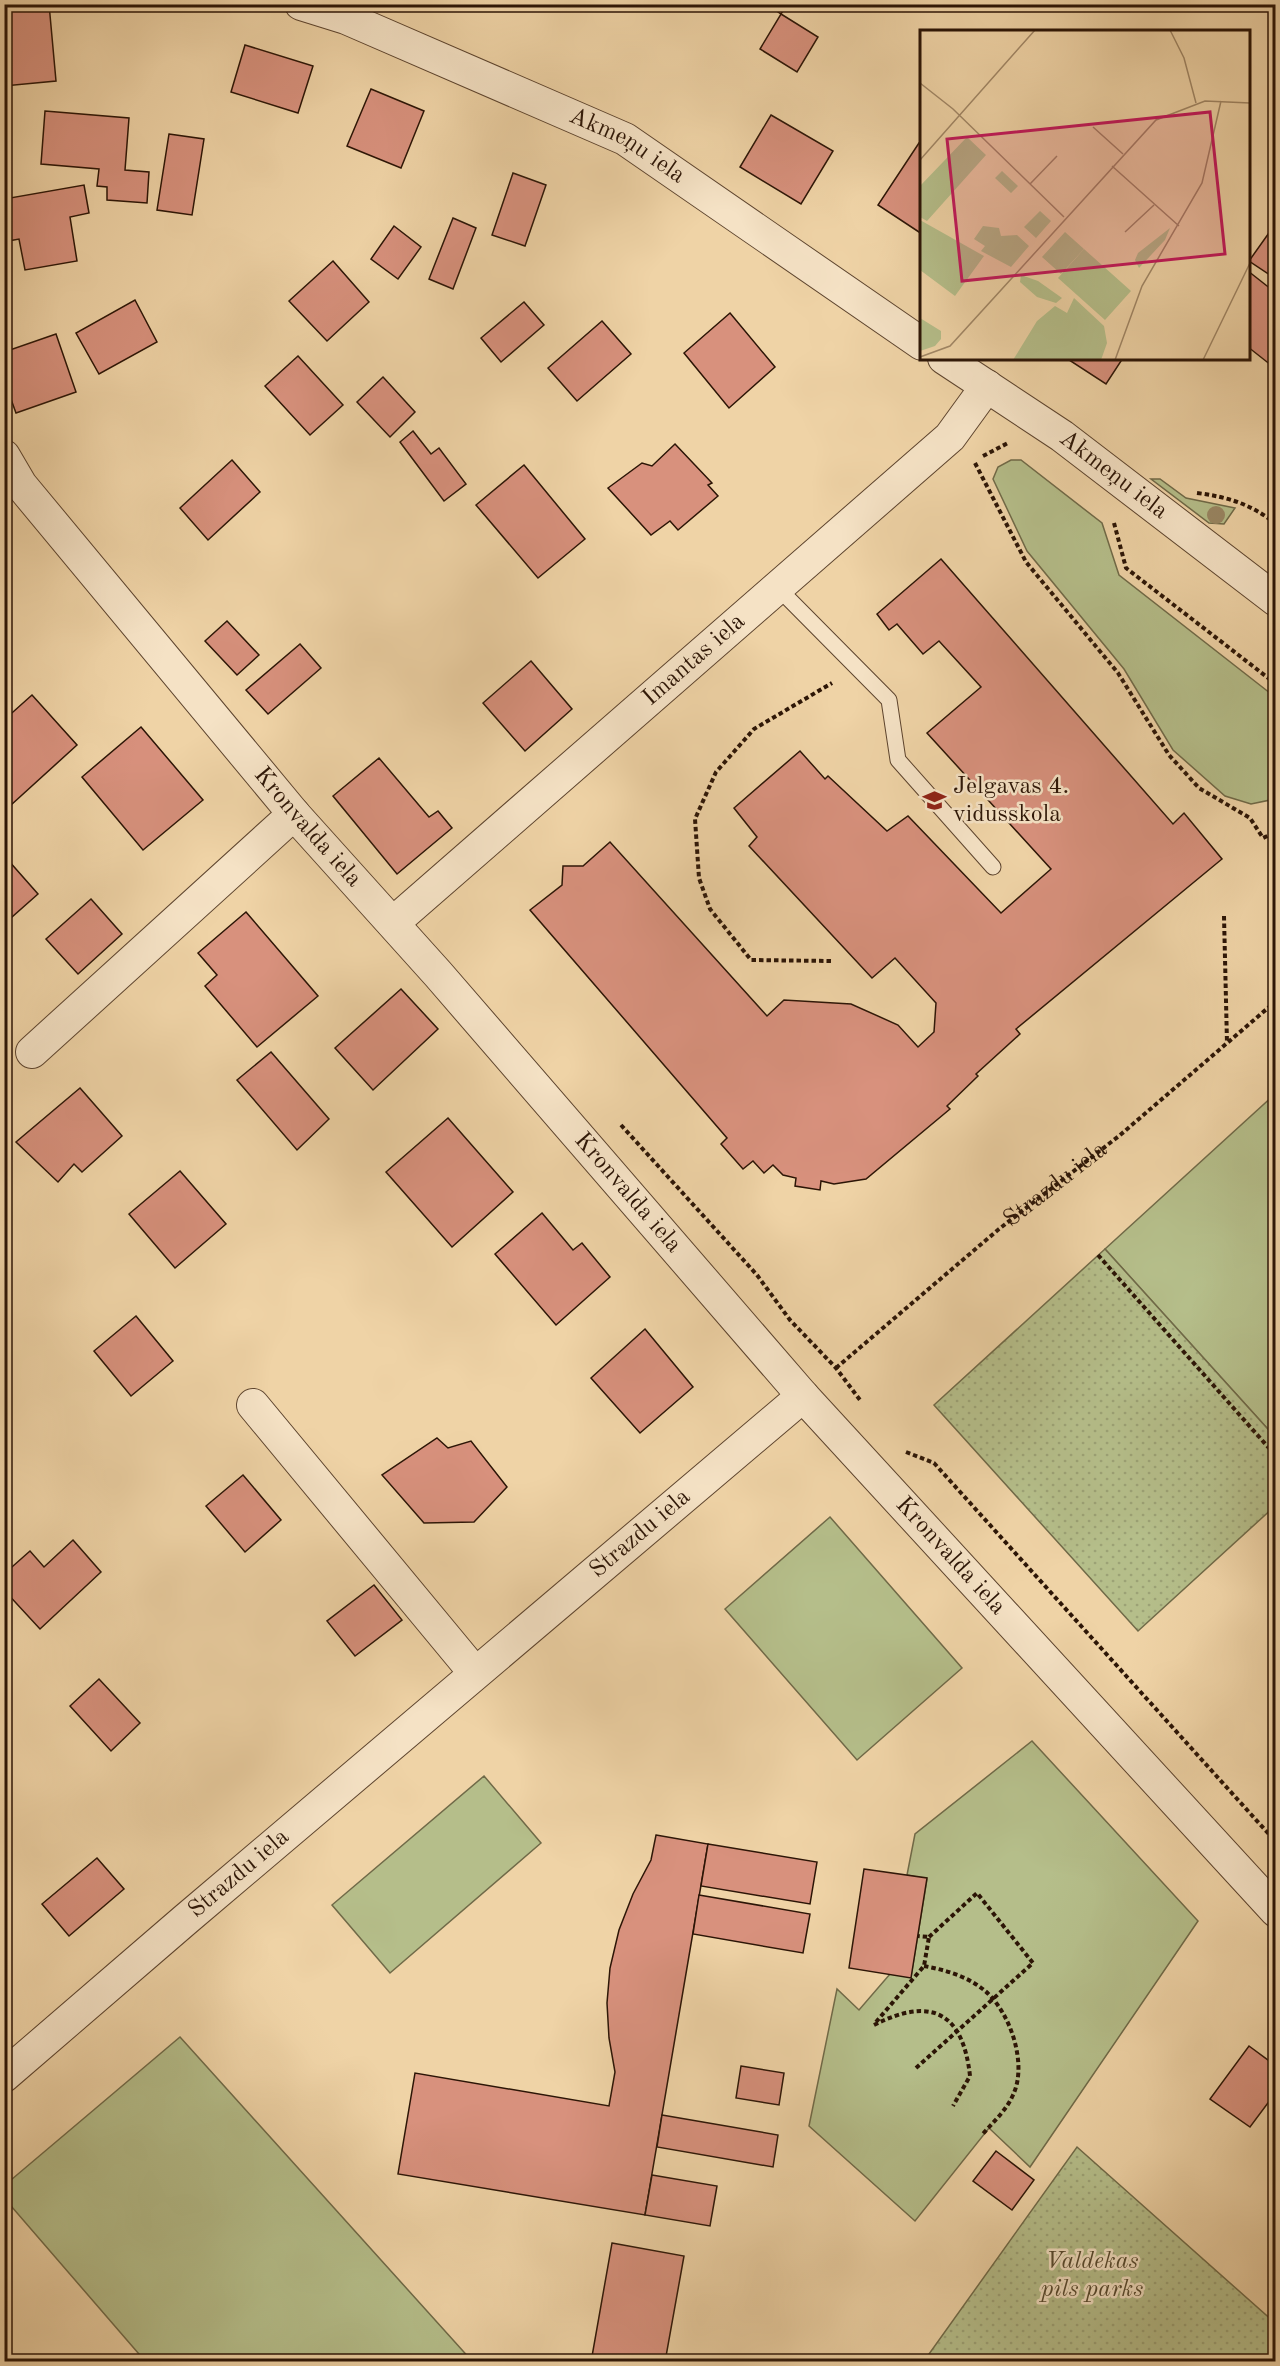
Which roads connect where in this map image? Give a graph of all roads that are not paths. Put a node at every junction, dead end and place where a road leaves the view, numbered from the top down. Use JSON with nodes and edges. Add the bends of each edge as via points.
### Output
{"nodes":[{"id":1,"x":301,"y":4,"type":"edge"},
{"id":2,"x":920,"y":343,"type":"edge"},
{"id":3,"x":947,"y":360,"type":"edge"},
{"id":4,"x":987,"y":386,"type":"junction"},
{"id":5,"x":4,"y":456,"type":"edge"},
{"id":6,"x":777,"y":587,"type":"junction"},
{"id":7,"x":1275,"y":600,"type":"edge"},
{"id":8,"x":294,"y":814,"type":"junction"},
{"id":9,"x":993,"y":867,"type":"dead end"},
{"id":10,"x":393,"y":923,"type":"junction"},
{"id":11,"x":32,"y":1052,"type":"dead end"},
{"id":12,"x":803,"y":1396,"type":"junction"},
{"id":13,"x":253,"y":1406,"type":"dead end"},
{"id":14,"x":475,"y":1673,"type":"junction"},
{"id":15,"x":1275,"y":1911,"type":"edge"},
{"id":16,"x":4,"y":2076,"type":"edge"}],
"edges":[{"from":1,"to":2,"type":"street","name":"Akmeņu iela","via":[[346,18],[625,139]]},
{"from":3,"to":4,"type":"street","name":"Akmeņu iela"},
{"from":4,"to":6,"type":"street","name":"Imantas iela","via":[[950,437]]},
{"from":4,"to":7,"type":"street","name":"Akmeņu iela","via":[[1062,436]]},
{"from":5,"to":8,"type":"street","name":"Kronvalda iela","via":[[21,485]]},
{"from":6,"to":9,"type":"lane","via":[[889,700],[898,760]]},
{"from":6,"to":10,"type":"street","name":"Imantas iela"},
{"from":8,"to":10,"type":"street","name":"Kronvalda iela"},
{"from":8,"to":11,"type":"street"},
{"from":10,"to":12,"type":"street","name":"Kronvalda iela"},
{"from":12,"to":14,"type":"street","name":"Strazdu iela"},
{"from":12,"to":15,"type":"street","name":"Kronvalda iela"},
{"from":13,"to":14,"type":"street"},
{"from":14,"to":16,"type":"street","name":"Strazdu iela"}]}
